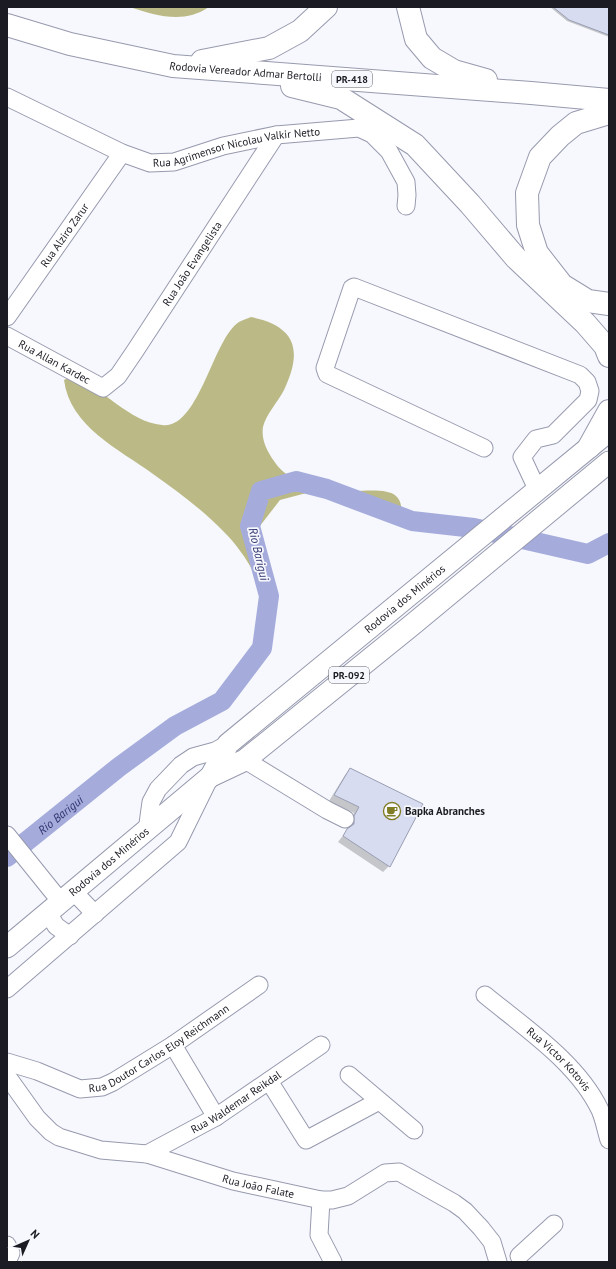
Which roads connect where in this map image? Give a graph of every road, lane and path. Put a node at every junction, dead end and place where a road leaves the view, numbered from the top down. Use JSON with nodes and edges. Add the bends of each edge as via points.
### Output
{"nodes":[{"id":1,"x":326,"y":7,"type":"edge"},
{"id":2,"x":408,"y":7,"type":"edge"},
{"id":3,"x":7,"y":25,"type":"edge"},
{"id":4,"x":173,"y":66,"type":"junction"},
{"id":5,"x":531,"y":93,"type":"junction"},
{"id":6,"x":8,"y":99,"type":"edge"},
{"id":7,"x":609,"y":100,"type":"edge"},
{"id":8,"x":609,"y":113,"type":"edge"},
{"id":9,"x":276,"y":135,"type":"junction"},
{"id":10,"x":122,"y":153,"type":"junction"},
{"id":11,"x":406,"y":206,"type":"dead end"},
{"id":12,"x":609,"y":304,"type":"edge"},
{"id":13,"x":7,"y":317,"type":"edge"},
{"id":14,"x":7,"y":336,"type":"edge"},
{"id":15,"x":609,"y":356,"type":"edge"},
{"id":16,"x":103,"y":388,"type":"joint"},
{"id":17,"x":609,"y":411,"type":"edge"},
{"id":18,"x":609,"y":432,"type":"edge"},
{"id":19,"x":589,"y":447,"type":"junction"},
{"id":20,"x":484,"y":448,"type":"dead end"},
{"id":21,"x":609,"y":462,"type":"edge"},
{"id":22,"x":530,"y":495,"type":"junction"},
{"id":23,"x":228,"y":744,"type":"junction"},
{"id":24,"x":245,"y":760,"type":"junction"},
{"id":25,"x":211,"y":776,"type":"junction"},
{"id":26,"x":345,"y":819,"type":"dead end"},
{"id":27,"x":147,"y":831,"type":"junction"},
{"id":28,"x":15,"y":845,"type":"edge"},
{"id":29,"x":61,"y":902,"type":"junction"},
{"id":30,"x":95,"y":914,"type":"junction"},
{"id":31,"x":70,"y":936,"type":"junction"},
{"id":32,"x":7,"y":947,"type":"edge"},
{"id":33,"x":260,"y":985,"type":"dead end"},
{"id":34,"x":7,"y":989,"type":"edge"},
{"id":35,"x":485,"y":995,"type":"dead end"},
{"id":36,"x":321,"y":1044,"type":"dead end"},
{"id":37,"x":173,"y":1045,"type":"junction"},
{"id":38,"x":7,"y":1062,"type":"edge"},
{"id":39,"x":349,"y":1075,"type":"dead end"},
{"id":40,"x":7,"y":1076,"type":"edge"},
{"id":41,"x":269,"y":1081,"type":"junction"},
{"id":42,"x":379,"y":1101,"type":"junction"},
{"id":43,"x":216,"y":1117,"type":"junction"},
{"id":44,"x":414,"y":1130,"type":"dead end"},
{"id":45,"x":609,"y":1140,"type":"edge"},
{"id":46,"x":147,"y":1154,"type":"junction"},
{"id":47,"x":321,"y":1200,"type":"junction"},
{"id":48,"x":554,"y":1224,"type":"dead end"},
{"id":49,"x":7,"y":1245,"type":"edge"},
{"id":50,"x":523,"y":1259,"type":"edge"},
{"id":51,"x":498,"y":1261,"type":"edge"},
{"id":52,"x":7,"y":1262,"type":"edge"},
{"id":53,"x":333,"y":1262,"type":"edge"}],
"edges":[{"from":1,"to":4,"type":"highway","via":[[300,31],[269,48]]},
{"from":2,"to":5,"type":"highway","via":[[416,39],[432,58],[454,71]]},
{"from":3,"to":4,"type":"highway","name":"Rodovia Vereador Admar Bertolli","number":"PR-418","via":[[70,44]]},
{"from":4,"to":5,"type":"highway","name":"Rodovia Vereador Admar Bertolli","number":"PR-418"},
{"from":4,"to":15,"type":"highway","via":[[305,88],[341,98],[415,146],[470,204],[516,258],[585,323],[605,346]]},
{"from":5,"to":7,"type":"highway","name":"Rodovia Vereador Admar Bertolli","number":"PR-418"},
{"from":6,"to":10,"type":"street","name":"Rua Agrimensor Nicolau Valkir Netto"},
{"from":8,"to":12,"type":"highway","via":[[576,123],[560,136],[540,157],[527,193],[528,225],[537,253],[562,285],[588,301]]},
{"from":9,"to":10,"type":"street","name":"Rua Agrimensor Nicolau Valkir Netto","via":[[223,146],[174,162],[150,164]]},
{"from":9,"to":11,"type":"street","name":"Rua Agrimensor Nicolau Valkir Netto","via":[[359,128],[372,134],[389,151],[406,182]]},
{"from":9,"to":16,"type":"street","name":"Rua João Evangelista","via":[[118,376]]},
{"from":10,"to":13,"type":"street","name":"Rua Alziro Zarur"},
{"from":14,"to":16,"type":"street","name":"Rua Allan Kardec"},
{"from":17,"to":19,"type":"highway"},
{"from":18,"to":19,"type":"main road","name":"Rodovia dos Minérios","number":"PR-092"},
{"from":19,"to":22,"type":"main road","name":"Rodovia dos Minérios","number":"PR-092"},
{"from":20,"to":22,"type":"street","via":[[327,374],[325,368],[354,286],[580,375],[587,382],[590,391],[588,400],[553,435],[536,439],[522,457]]},
{"from":21,"to":24,"type":"main road","name":"Rodovia dos Minérios","number":"PR-092"},
{"from":22,"to":23,"type":"main road","name":"Rodovia dos Minérios","number":"PR-092"},
{"from":23,"to":25,"type":"main road","name":"Rodovia dos Minérios","number":"PR-092"},
{"from":23,"to":27,"type":"street","via":[[215,751],[193,757],[158,789],[151,802]]},
{"from":24,"to":25,"type":"main road","name":"Rodovia dos Minérios","number":"PR-092"},
{"from":24,"to":26,"type":"street"},
{"from":25,"to":27,"type":"main road","name":"Rodovia dos Minérios","number":"PR-092"},
{"from":25,"to":30,"type":"street","via":[[178,842]]},
{"from":27,"to":29,"type":"main road","name":"Rodovia dos Minérios","number":"PR-092"},
{"from":28,"to":29,"type":"street"},
{"from":29,"to":30,"type":"street"},
{"from":29,"to":31,"type":"street","via":[[56,926]]},
{"from":29,"to":32,"type":"main road","name":"Rodovia dos Minérios","number":"PR-092"},
{"from":30,"to":31,"type":"street"},
{"from":31,"to":34,"type":"street"},
{"from":33,"to":37,"type":"street","name":"Rua Doutor Carlos Eloy Reichmann"},
{"from":35,"to":45,"type":"street","name":"Rua Victor Kotovis","via":[[576,1074],[600,1111]]},
{"from":36,"to":41,"type":"street","name":"Rua Waldemar Reikdal"},
{"from":37,"to":38,"type":"street","name":"Rua Doutor Carlos Eloy Reichmann","via":[[113,1082],[89,1089],[80,1089],[32,1069]]},
{"from":37,"to":43,"type":"street"},
{"from":39,"to":42,"type":"street"},
{"from":40,"to":46,"type":"street","name":"Rua João Falate","via":[[37,1118],[51,1132],[101,1150]]},
{"from":41,"to":42,"type":"street","via":[[306,1140]]},
{"from":41,"to":43,"type":"street","name":"Rua Waldemar Reikdal"},
{"from":42,"to":44,"type":"street"},
{"from":43,"to":46,"type":"street","name":"Rua Waldemar Reikdal"},
{"from":46,"to":47,"type":"street","name":"Rua João Falate","via":[[233,1181]]},
{"from":47,"to":51,"type":"street","name":"Rua João Falate","via":[[348,1196],[384,1174],[400,1172],[465,1211],[492,1242]]},
{"from":47,"to":53,"type":"street","via":[[319,1235]]},
{"from":48,"to":50,"type":"street"},
{"from":49,"to":52,"type":"street","via":[[11,1252]]},
{"from":50,"to":51,"type":"street"}]}
